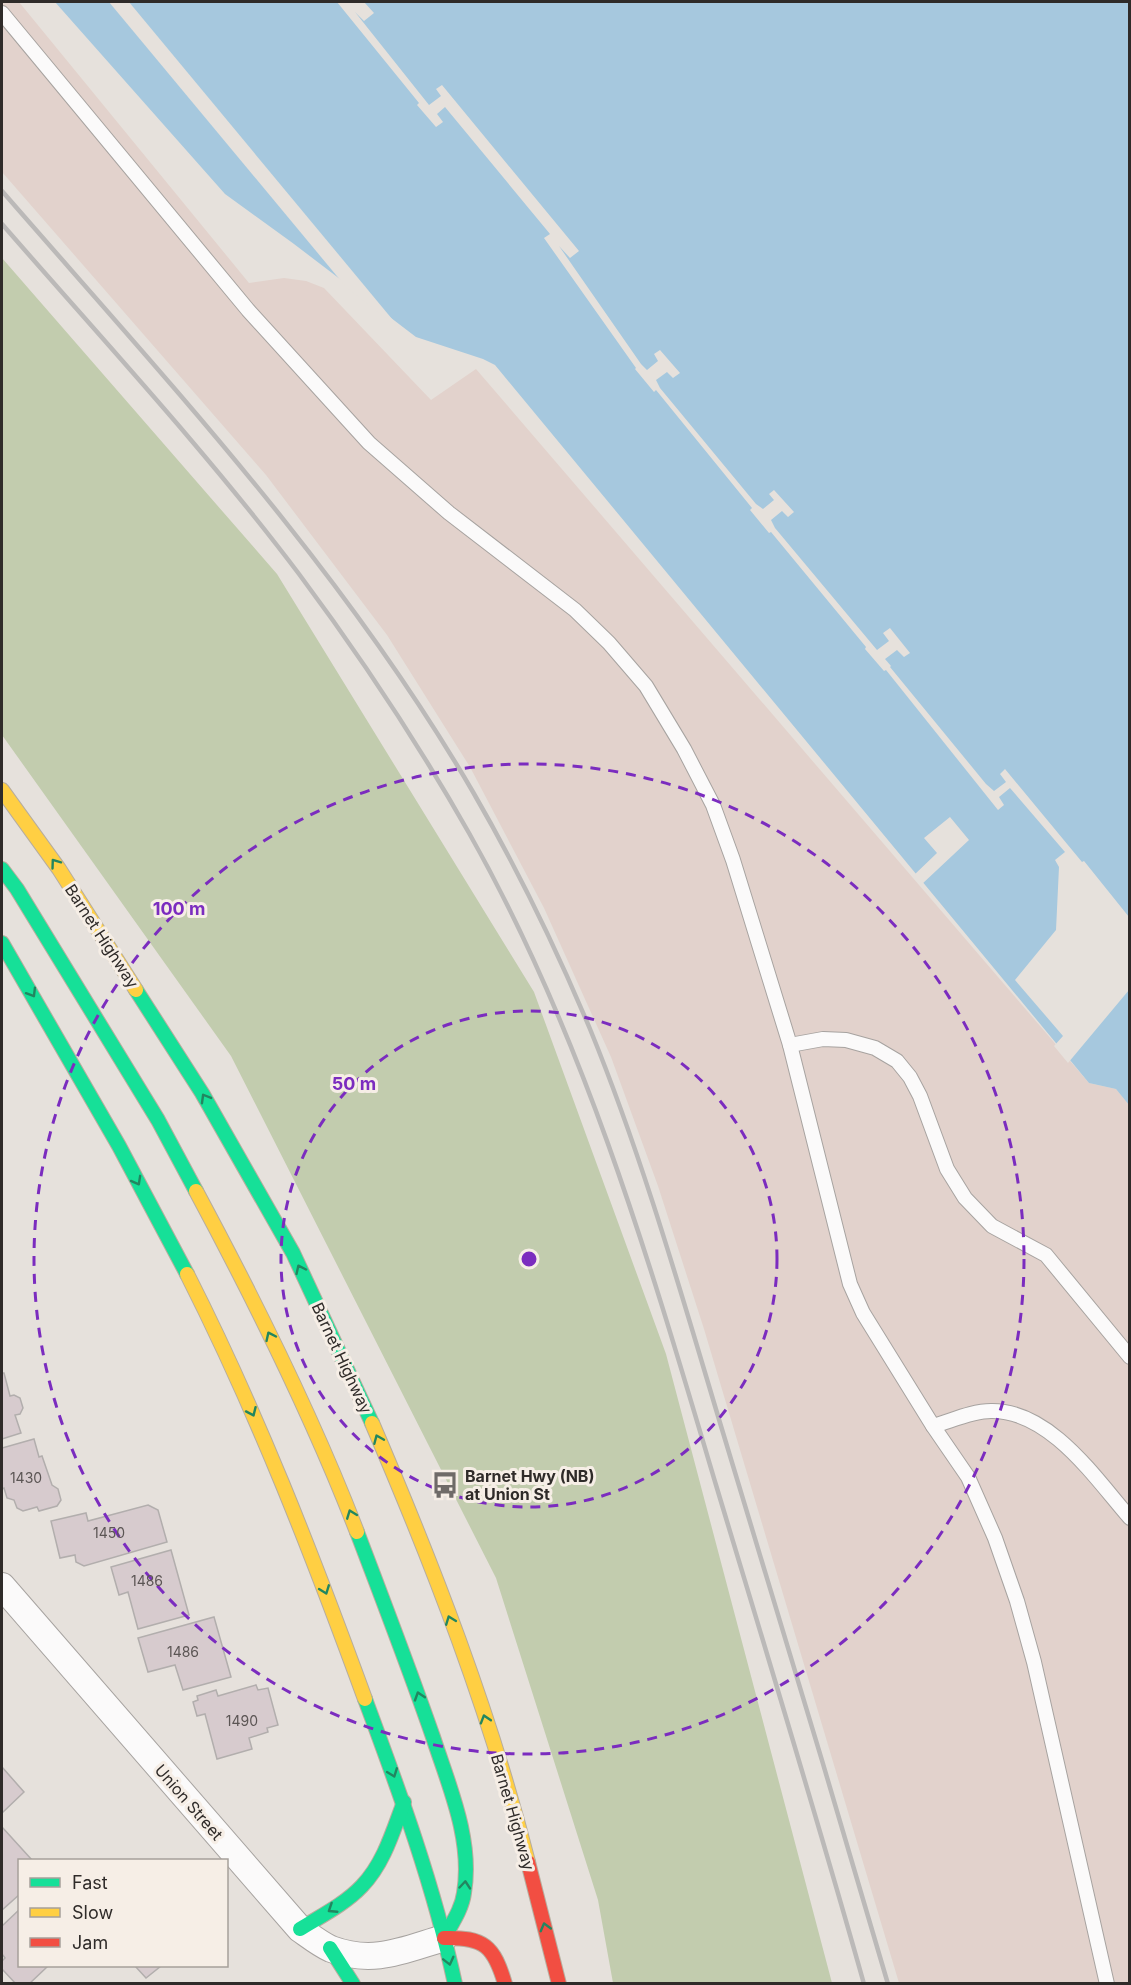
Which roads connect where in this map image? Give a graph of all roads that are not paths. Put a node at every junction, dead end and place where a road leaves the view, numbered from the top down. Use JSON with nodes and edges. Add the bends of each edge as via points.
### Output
{"nodes":[{"id":1,"x":2,"y":13,"type":"edge"},
{"id":2,"x":2,"y":790,"type":"edge"},
{"id":3,"x":2,"y":869,"type":"edge"},
{"id":4,"x":2,"y":943,"type":"edge"},
{"id":5,"x":790,"y":1045,"type":"junction"},
{"id":6,"x":1130,"y":1357,"type":"edge"},
{"id":7,"x":933,"y":1426,"type":"junction"},
{"id":8,"x":1130,"y":1518,"type":"edge"},
{"id":9,"x":2,"y":1586,"type":"edge"},
{"id":10,"x":404,"y":1802,"type":"junction"},
{"id":11,"x":300,"y":1929,"type":"junction"},
{"id":12,"x":444,"y":1938,"type":"junction"},
{"id":13,"x":330,"y":1948,"type":"junction"},
{"id":14,"x":353,"y":1983,"type":"edge"},
{"id":15,"x":455,"y":1983,"type":"edge"},
{"id":16,"x":505,"y":1983,"type":"edge"},
{"id":17,"x":559,"y":1983,"type":"edge"},
{"id":18,"x":1107,"y":1983,"type":"edge"}],
"edges":[{"from":1,"to":5,"type":"lane","via":[[248,310],[369,443],[449,513],[575,610],[646,686],[713,805]]},
{"from":17,"to":2,"type":"main road","name":"Barnet Highway","one_way":true,"via":[[521,1835],[471,1675],[402,1493],[361,1398],[293,1253],[202,1093],[59,868]]},
{"from":12,"to":3,"type":"main road","one_way":true,"via":[[462,1905],[465,1890],[465,1854],[458,1813],[406,1659],[336,1477],[241,1275],[158,1120]]},
{"from":4,"to":10,"type":"main road","one_way":true,"via":[[110,1130],[228,1356],[289,1496]]},
{"from":5,"to":6,"type":"lane","via":[[823,1039],[846,1040],[875,1048],[897,1061],[921,1096],[947,1168],[966,1198],[992,1226],[1046,1255]]},
{"from":5,"to":7,"type":"lane","via":[[850,1284],[862,1313]]},
{"from":7,"to":8,"type":"lane","via":[[992,1411],[1028,1419],[1070,1449]]},
{"from":7,"to":18,"type":"lane","via":[[968,1478],[1017,1601]]},
{"from":9,"to":11,"type":"street","name":"Union Street"},
{"from":10,"to":11,"type":"main road","one_way":true,"via":[[381,1858],[363,1885],[340,1905]]},
{"from":10,"to":12,"type":"main road"},
{"from":11,"to":13,"type":"street","name":"Union Street"},
{"from":12,"to":13,"type":"street","name":"Union Street","via":[[385,1956]]},
{"from":12,"to":15,"type":"main road","one_way":true},
{"from":12,"to":16,"type":"main road","via":[[464,1937],[494,1952]]},
{"from":13,"to":14,"type":"main road"}]}
